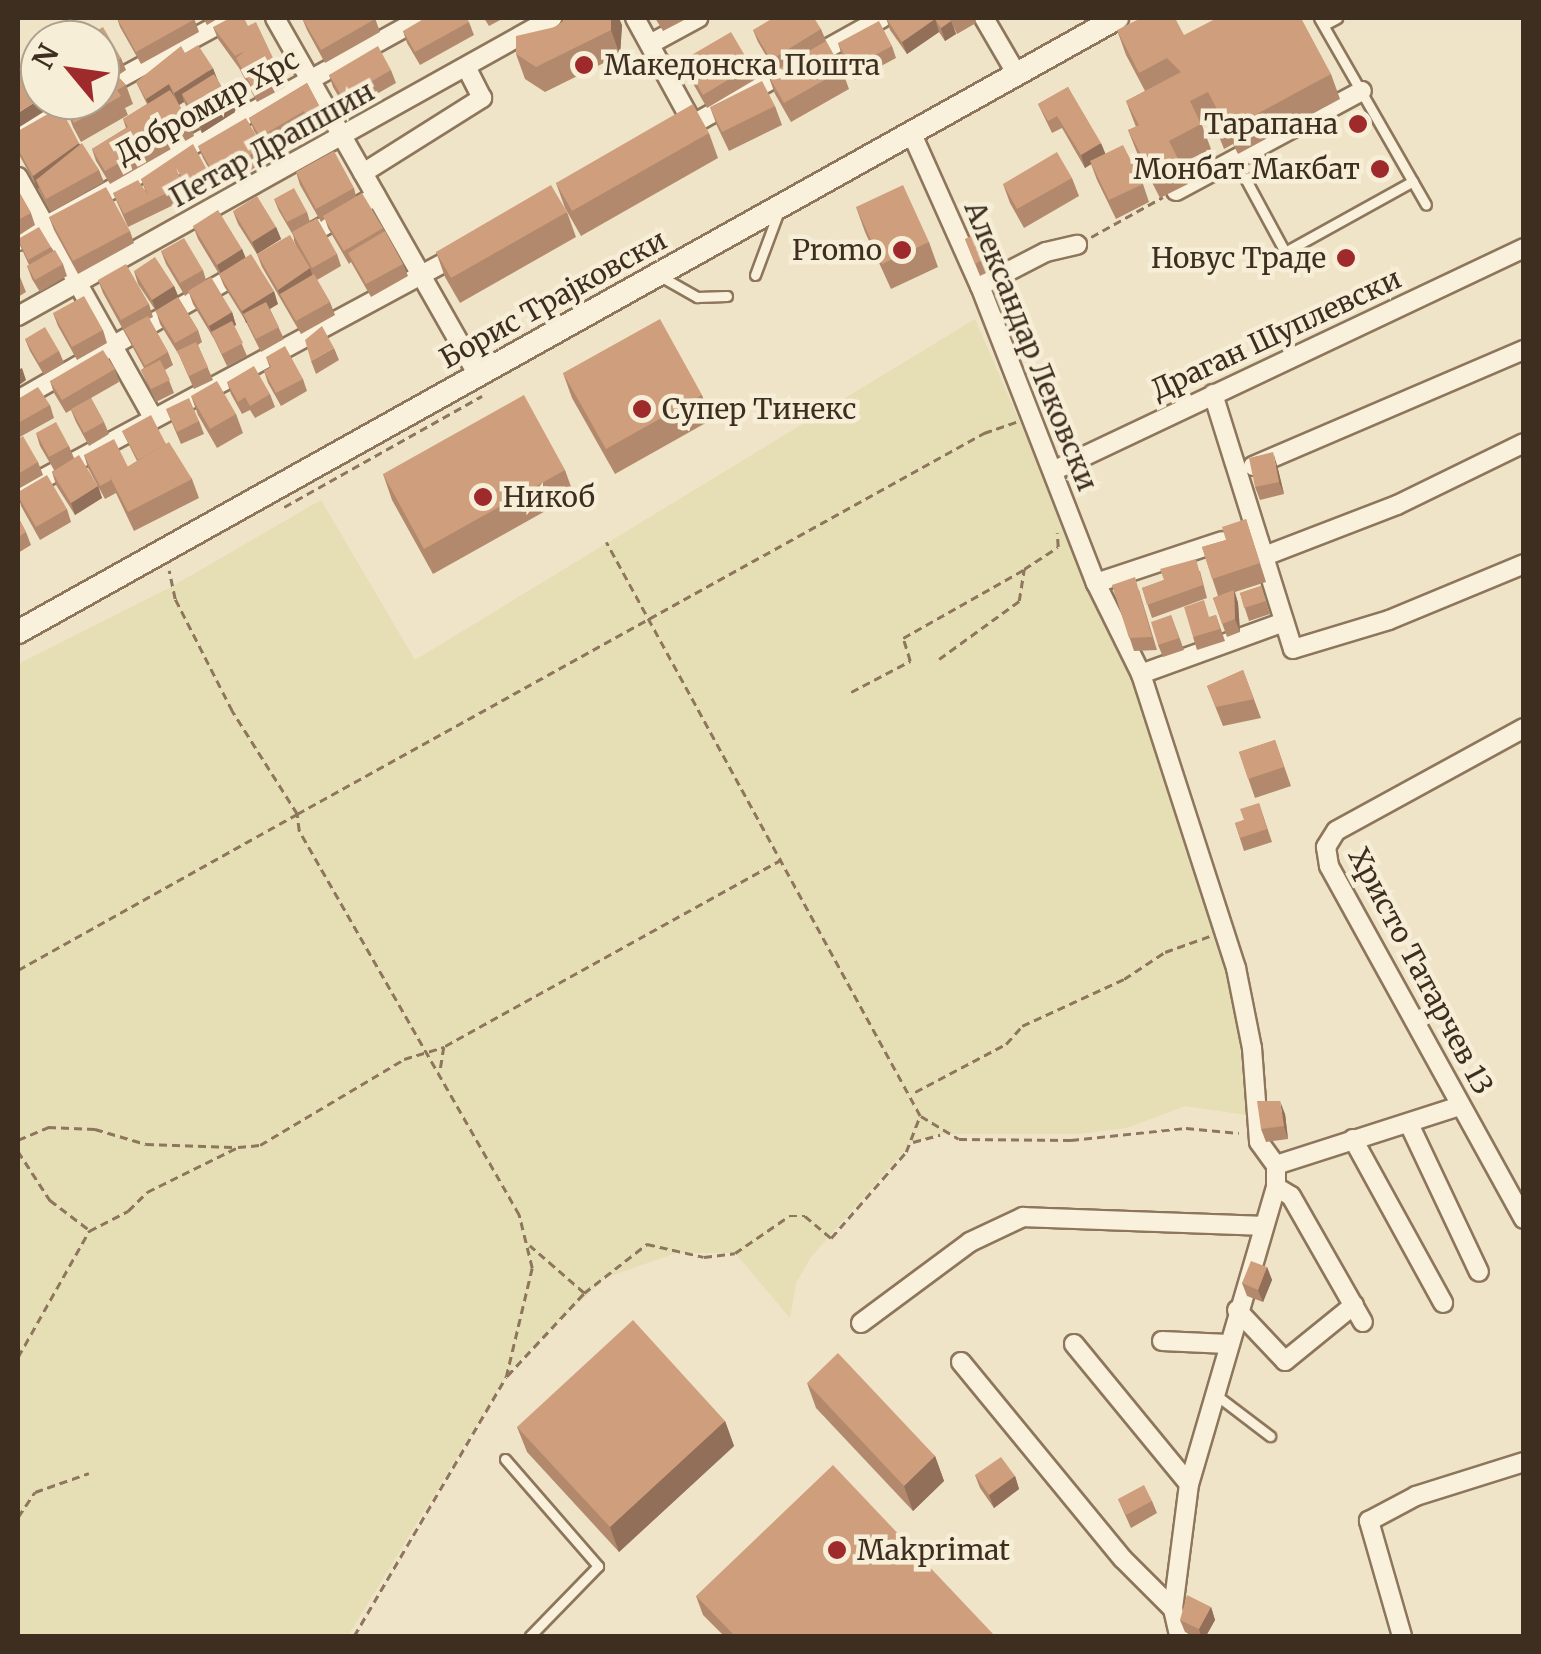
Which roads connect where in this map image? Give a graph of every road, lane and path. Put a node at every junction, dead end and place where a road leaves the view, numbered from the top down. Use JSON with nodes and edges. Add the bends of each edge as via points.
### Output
{"nodes":[{"id":1,"x":231,"y":18,"type":"edge"},
{"id":2,"x":276,"y":18,"type":"edge"},
{"id":3,"x":422,"y":18,"type":"edge"},
{"id":4,"x":552,"y":18,"type":"edge"},
{"id":5,"x":635,"y":18,"type":"edge"},
{"id":6,"x":698,"y":18,"type":"edge"},
{"id":7,"x":882,"y":18,"type":"edge"},
{"id":8,"x":984,"y":18,"type":"edge"},
{"id":9,"x":1117,"y":18,"type":"edge"},
{"id":10,"x":1337,"y":18,"type":"edge"},
{"id":11,"x":1322,"y":21,"type":"edge"},
{"id":12,"x":650,"y":44,"type":"junction"},
{"id":13,"x":466,"y":66,"type":"junction"},
{"id":14,"x":1016,"y":73,"type":"junction"},
{"id":15,"x":120,"y":78,"type":"edge"},
{"id":16,"x":311,"y":80,"type":"junction"},
{"id":17,"x":1362,"y":91,"type":"junction"},
{"id":18,"x":43,"y":120,"type":"edge"},
{"id":19,"x":693,"y":124,"type":"junction"},
{"id":20,"x":911,"y":132,"type":"junction"},
{"id":21,"x":18,"y":134,"type":"edge"},
{"id":22,"x":342,"y":136,"type":"junction"},
{"id":23,"x":659,"y":143,"type":"edge"},
{"id":24,"x":364,"y":174,"type":"junction"},
{"id":25,"x":18,"y":178,"type":"edge"},
{"id":26,"x":1245,"y":178,"type":"dead end"},
{"id":27,"x":1413,"y":181,"type":"junction"},
{"id":28,"x":1176,"y":192,"type":"joint"},
{"id":29,"x":376,"y":196,"type":"junction"},
{"id":30,"x":1426,"y":205,"type":"dead end"},
{"id":31,"x":780,"y":206,"type":"junction"},
{"id":32,"x":45,"y":226,"type":"junction"},
{"id":33,"x":489,"y":238,"type":"edge"},
{"id":34,"x":18,"y":240,"type":"edge"},
{"id":35,"x":294,"y":242,"type":"edge"},
{"id":36,"x":1077,"y":245,"type":"joint"},
{"id":37,"x":1524,"y":248,"type":"edge"},
{"id":38,"x":261,"y":261,"type":"edge"},
{"id":39,"x":658,"y":274,"type":"junction"},
{"id":40,"x":755,"y":275,"type":"dead end"},
{"id":41,"x":421,"y":276,"type":"junction"},
{"id":42,"x":80,"y":283,"type":"junction"},
{"id":43,"x":980,"y":286,"type":"junction"},
{"id":44,"x":728,"y":296,"type":"dead end"},
{"id":45,"x":18,"y":316,"type":"edge"},
{"id":46,"x":113,"y":344,"type":"junction"},
{"id":47,"x":1524,"y":350,"type":"edge"},
{"id":48,"x":483,"y":384,"type":"junction"},
{"id":49,"x":1213,"y":394,"type":"junction"},
{"id":50,"x":18,"y":400,"type":"edge"},
{"id":51,"x":153,"y":418,"type":"junction"},
{"id":52,"x":1033,"y":421,"type":"junction"},
{"id":53,"x":1524,"y":443,"type":"edge"},
{"id":54,"x":1053,"y":471,"type":"junction"},
{"id":55,"x":1238,"y":471,"type":"junction"},
{"id":56,"x":18,"y":492,"type":"edge"},
{"id":57,"x":273,"y":513,"type":"dead end"},
{"id":58,"x":1057,"y":530,"type":"dead end"},
{"id":59,"x":1256,"y":530,"type":"junction"},
{"id":60,"x":606,"y":542,"type":"dead end"},
{"id":61,"x":1262,"y":557,"type":"junction"},
{"id":62,"x":178,"y":564,"type":"dead end"},
{"id":63,"x":1524,"y":564,"type":"edge"},
{"id":64,"x":1024,"y":570,"type":"junction"},
{"id":65,"x":1096,"y":584,"type":"junction"},
{"id":66,"x":648,"y":619,"type":"junction"},
{"id":67,"x":1281,"y":624,"type":"junction"},
{"id":68,"x":18,"y":632,"type":"edge"},
{"id":69,"x":939,"y":659,"type":"dead end"},
{"id":70,"x":1142,"y":674,"type":"junction"},
{"id":71,"x":852,"y":692,"type":"dead end"},
{"id":72,"x":1524,"y":728,"type":"edge"},
{"id":73,"x":297,"y":814,"type":"junction"},
{"id":74,"x":782,"y":858,"type":"junction"},
{"id":75,"x":1226,"y":931,"type":"junction"},
{"id":76,"x":18,"y":970,"type":"edge"},
{"id":77,"x":444,"y":1047,"type":"junction"},
{"id":78,"x":428,"y":1052,"type":"junction"},
{"id":79,"x":440,"y":1074,"type":"junction"},
{"id":80,"x":913,"y":1094,"type":"junction"},
{"id":81,"x":1460,"y":1106,"type":"junction"},
{"id":82,"x":920,"y":1116,"type":"junction"},
{"id":83,"x":1410,"y":1126,"type":"junction"},
{"id":84,"x":1257,"y":1133,"type":"junction"},
{"id":85,"x":942,"y":1134,"type":"junction"},
{"id":86,"x":1352,"y":1139,"type":"junction"},
{"id":87,"x":18,"y":1140,"type":"edge"},
{"id":88,"x":912,"y":1142,"type":"junction"},
{"id":89,"x":238,"y":1147,"type":"junction"},
{"id":90,"x":18,"y":1151,"type":"edge"},
{"id":91,"x":1276,"y":1165,"type":"junction"},
{"id":92,"x":1276,"y":1187,"type":"junction"},
{"id":93,"x":1524,"y":1219,"type":"edge"},
{"id":94,"x":1264,"y":1226,"type":"junction"},
{"id":95,"x":89,"y":1231,"type":"junction"},
{"id":96,"x":530,"y":1246,"type":"junction"},
{"id":97,"x":1479,"y":1272,"type":"dead end"},
{"id":98,"x":584,"y":1292,"type":"junction"},
{"id":99,"x":1443,"y":1304,"type":"dead end"},
{"id":100,"x":1237,"y":1310,"type":"junction"},
{"id":101,"x":861,"y":1323,"type":"dead end"},
{"id":102,"x":1162,"y":1340,"type":"dead end"},
{"id":103,"x":1074,"y":1344,"type":"dead end"},
{"id":104,"x":1228,"y":1344,"type":"junction"},
{"id":105,"x":18,"y":1357,"type":"edge"},
{"id":106,"x":961,"y":1362,"type":"dead end"},
{"id":107,"x":506,"y":1377,"type":"junction"},
{"id":108,"x":1214,"y":1393,"type":"junction"},
{"id":109,"x":1270,"y":1436,"type":"dead end"},
{"id":110,"x":505,"y":1459,"type":"dead end"},
{"id":111,"x":1524,"y":1462,"type":"edge"},
{"id":112,"x":89,"y":1473,"type":"dead end"},
{"id":113,"x":1189,"y":1484,"type":"junction"},
{"id":114,"x":18,"y":1504,"type":"edge"},
{"id":115,"x":26,"y":1508,"type":"junction"},
{"id":116,"x":18,"y":1517,"type":"edge"},
{"id":117,"x":1173,"y":1609,"type":"junction"},
{"id":118,"x":354,"y":1636,"type":"edge"},
{"id":119,"x":530,"y":1636,"type":"edge"},
{"id":120,"x":1179,"y":1636,"type":"edge"},
{"id":121,"x":1402,"y":1636,"type":"edge"}],
"edges":[{"from":1,"to":15,"type":"street"},
{"from":2,"to":16,"type":"street"},
{"from":3,"to":16,"type":"street","name":"Добромир Хрс"},
{"from":4,"to":13,"type":"street","name":"Петар Драпшин"},
{"from":5,"to":12,"type":"street"},
{"from":6,"to":12,"type":"street"},
{"from":7,"to":19,"type":"street"},
{"from":8,"to":14,"type":"street"},
{"from":9,"to":14,"type":"street","name":"Борис Трајковски"},
{"from":10,"to":11,"type":"lane"},
{"from":11,"to":17,"type":"lane"},
{"from":12,"to":19,"type":"street"},
{"from":13,"to":22,"type":"street","name":"Петар Драпшин"},
{"from":13,"to":24,"type":"street","via":[[482,98]]},
{"from":14,"to":20,"type":"street","name":"Борис Трајковски"},
{"from":16,"to":22,"type":"street"},
{"from":16,"to":32,"type":"street","name":"Добромир Хрс"},
{"from":17,"to":27,"type":"lane"},
{"from":17,"to":28,"type":"street"},
{"from":18,"to":21,"type":"street"},
{"from":19,"to":23,"type":"street"},
{"from":20,"to":31,"type":"street","name":"Борис Трајковски"},
{"from":20,"to":43,"type":"street","name":"Александар Лековски"},
{"from":22,"to":24,"type":"street"},
{"from":22,"to":42,"type":"street","name":"Петар Драпшин"},
{"from":24,"to":29,"type":"street"},
{"from":25,"to":32,"type":"street"},
{"from":26,"to":27,"type":"lane","via":[[1285,252]]},
{"from":27,"to":30,"type":"lane"},
{"from":28,"to":36,"type":"path"},
{"from":29,"to":35,"type":"street"},
{"from":29,"to":41,"type":"street"},
{"from":31,"to":39,"type":"street","name":"Борис Трајковски"},
{"from":31,"to":40,"type":"lane"},
{"from":32,"to":34,"type":"street","name":"Добромир Хрс"},
{"from":32,"to":42,"type":"street"},
{"from":33,"to":41,"type":"street"},
{"from":36,"to":43,"type":"street","via":[[1046,252]]},
{"from":37,"to":49,"type":"street","name":"Драган Шуплевски"},
{"from":38,"to":46,"type":"street"},
{"from":39,"to":44,"type":"lane","via":[[696,298]]},
{"from":39,"to":48,"type":"street","name":"Борис Трајковски"},
{"from":41,"to":48,"type":"street"},
{"from":41,"to":51,"type":"street"},
{"from":42,"to":45,"type":"street","name":"Петар Драпшин"},
{"from":42,"to":46,"type":"street"},
{"from":43,"to":52,"type":"street","name":"Александар Лековски"},
{"from":46,"to":50,"type":"street"},
{"from":46,"to":51,"type":"street"},
{"from":47,"to":55,"type":"street"},
{"from":48,"to":57,"type":"path"},
{"from":48,"to":68,"type":"street","name":"Борис Трајковски"},
{"from":49,"to":54,"type":"street","name":"Драган Шуплевски"},
{"from":49,"to":55,"type":"street"},
{"from":51,"to":56,"type":"street"},
{"from":52,"to":54,"type":"street","name":"Александар Лековски"},
{"from":52,"to":66,"type":"path","via":[[984,432]]},
{"from":53,"to":61,"type":"street","via":[[1397,505]]},
{"from":54,"to":65,"type":"street","name":"Александар Лековски"},
{"from":55,"to":59,"type":"street"},
{"from":58,"to":64,"type":"path","via":[[1058,547]]},
{"from":59,"to":61,"type":"street"},
{"from":59,"to":65,"type":"street"},
{"from":60,"to":66,"type":"path"},
{"from":61,"to":67,"type":"street"},
{"from":62,"to":73,"type":"path","via":[[168,569],[175,599],[232,711]]},
{"from":63,"to":67,"type":"street","via":[[1389,620],[1293,650]]},
{"from":64,"to":69,"type":"path","via":[[1019,600]]},
{"from":64,"to":71,"type":"path","via":[[902,638],[910,661]]},
{"from":65,"to":70,"type":"street","name":"Александар Лековски"},
{"from":66,"to":73,"type":"path"},
{"from":66,"to":74,"type":"path"},
{"from":67,"to":70,"type":"street"},
{"from":70,"to":75,"type":"street","name":"Александар Лековски"},
{"from":72,"to":81,"type":"street","name":"Христо Татарчев 13","via":[[1336,830],[1326,848],[1329,866]]},
{"from":73,"to":76,"type":"path"},
{"from":73,"to":78,"type":"path","via":[[299,831]]},
{"from":74,"to":77,"type":"path"},
{"from":74,"to":80,"type":"path"},
{"from":75,"to":80,"type":"path","via":[[1165,952]]},
{"from":75,"to":84,"type":"street","name":"Александар Лековски","via":[[1248,1020]]},
{"from":77,"to":78,"type":"path"},
{"from":77,"to":79,"type":"path"},
{"from":78,"to":79,"type":"path"},
{"from":78,"to":89,"type":"path","via":[[344,1091],[260,1145]]},
{"from":79,"to":96,"type":"path"},
{"from":80,"to":82,"type":"path"},
{"from":81,"to":83,"type":"street"},
{"from":81,"to":93,"type":"street","name":"Христо Татарчев 13"},
{"from":82,"to":85,"type":"path"},
{"from":82,"to":88,"type":"path"},
{"from":83,"to":86,"type":"street"},
{"from":83,"to":97,"type":"street"},
{"from":84,"to":85,"type":"path","via":[[1186,1128],[1071,1140]]},
{"from":84,"to":91,"type":"street"},
{"from":85,"to":88,"type":"path"},
{"from":86,"to":91,"type":"street"},
{"from":86,"to":99,"type":"street"},
{"from":87,"to":89,"type":"path","via":[[48,1126],[146,1144]]},
{"from":88,"to":98,"type":"path","via":[[831,1238],[806,1216],[789,1216],[735,1253],[704,1257],[647,1244]]},
{"from":89,"to":95,"type":"path","via":[[147,1192],[128,1211]]},
{"from":90,"to":95,"type":"path","via":[[50,1200]]},
{"from":91,"to":92,"type":"street"},
{"from":92,"to":94,"type":"street"},
{"from":92,"to":100,"type":"street","via":[[1291,1196],[1359,1313],[1285,1361]]},
{"from":94,"to":100,"type":"street"},
{"from":94,"to":101,"type":"street","via":[[1023,1217],[970,1242]]},
{"from":95,"to":105,"type":"path"},
{"from":96,"to":98,"type":"path"},
{"from":96,"to":107,"type":"path","via":[[532,1268]]},
{"from":98,"to":107,"type":"path"},
{"from":100,"to":104,"type":"street"},
{"from":102,"to":104,"type":"street"},
{"from":103,"to":113,"type":"street"},
{"from":104,"to":108,"type":"street"},
{"from":106,"to":117,"type":"street","via":[[1123,1559]]},
{"from":107,"to":118,"type":"path"},
{"from":108,"to":109,"type":"lane"},
{"from":108,"to":113,"type":"street"},
{"from":110,"to":119,"type":"lane","via":[[598,1566]]},
{"from":111,"to":121,"type":"street","via":[[1416,1496],[1368,1521]]},
{"from":112,"to":115,"type":"path","via":[[35,1492]]},
{"from":113,"to":117,"type":"street"},
{"from":114,"to":115,"type":"path"},
{"from":115,"to":116,"type":"path"},
{"from":117,"to":120,"type":"street"}]}
